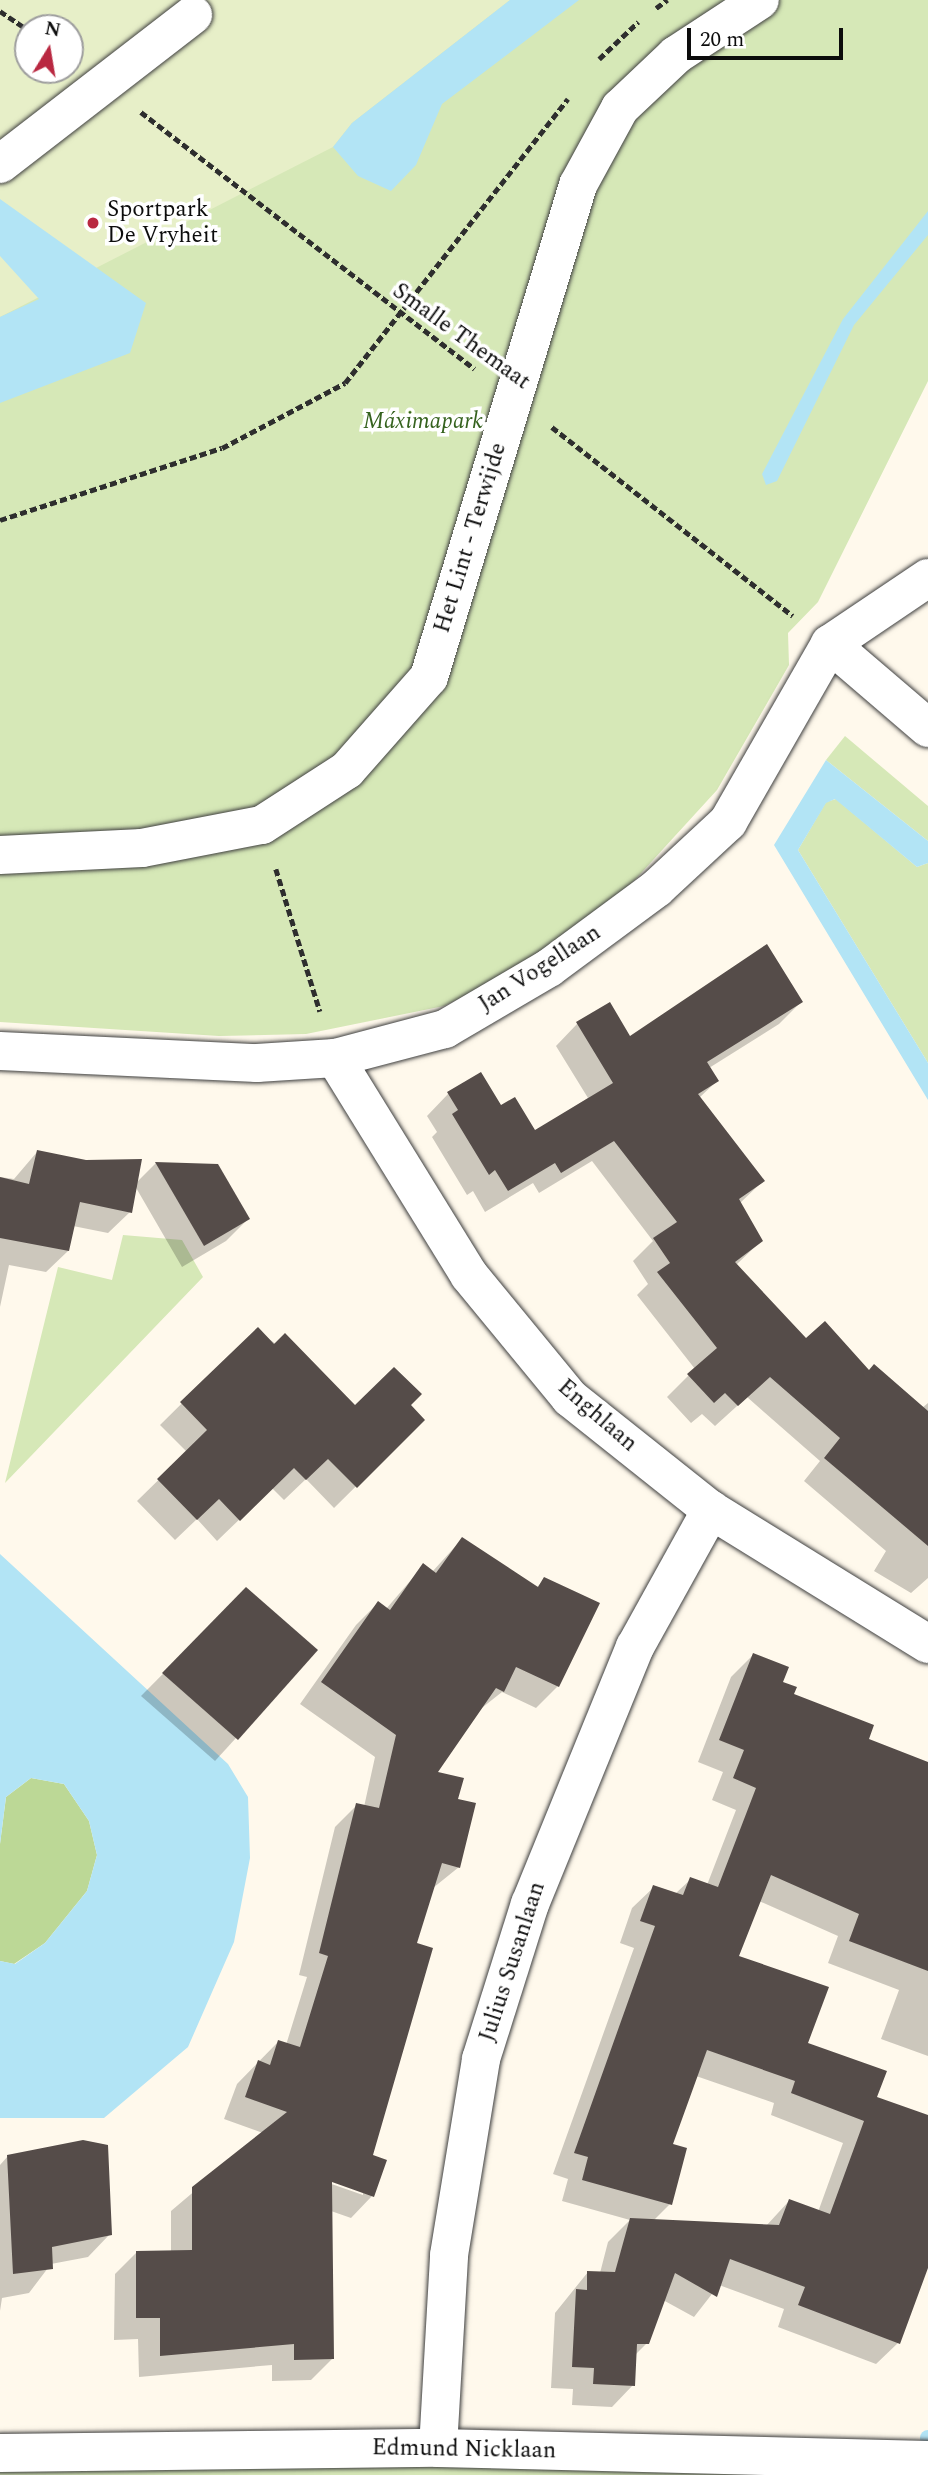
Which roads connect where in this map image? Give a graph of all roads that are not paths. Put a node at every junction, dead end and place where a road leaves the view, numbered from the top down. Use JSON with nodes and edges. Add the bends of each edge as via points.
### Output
{"nodes":[{"id":1,"x":760,"y":0,"type":"edge"},
{"id":2,"x":192,"y":5,"type":"edge"},
{"id":3,"x":0,"y":164,"type":"edge"},
{"id":4,"x":928,"y":578,"type":"edge"},
{"id":5,"x":830,"y":644,"type":"junction"},
{"id":6,"x":928,"y":728,"type":"edge"},
{"id":7,"x":0,"y":855,"type":"edge"},
{"id":8,"x":0,"y":1051,"type":"edge"},
{"id":9,"x":335,"y":1058,"type":"junction"},
{"id":10,"x":711,"y":1510,"type":"junction"},
{"id":11,"x":928,"y":1644,"type":"edge"},
{"id":12,"x":438,"y":2448,"type":"junction"},
{"id":13,"x":0,"y":2453,"type":"edge"},
{"id":14,"x":928,"y":2460,"type":"edge"}],
"edges":[{"from":1,"to":7,"type":"street","name":"Het Lint - Terwijde","via":[[676,55],[620,108],[578,185],[429,677],[347,770],[262,825],[142,848]]},
{"from":2,"to":3,"type":"street","via":[[105,84]]},
{"from":4,"to":5,"type":"street","name":"Jan Vogellaan"},
{"from":5,"to":6,"type":"street"},
{"from":5,"to":9,"type":"street","name":"Jan Vogellaan","via":[[728,822],[657,888],[548,968],[445,1030]]},
{"from":8,"to":9,"type":"street","name":"Jan Vogellaan","via":[[140,1060]]},
{"from":9,"to":10,"type":"street","name":"Enghlaan","via":[[469,1275],[569,1398]]},
{"from":10,"to":11,"type":"street","name":"Enghlaan"},
{"from":10,"to":12,"type":"street","name":"Julius Susanlaan","via":[[635,1647],[530,1904],[481,2059],[449,2255]]},
{"from":12,"to":13,"type":"street","name":"Edmund Nicklaan"},
{"from":12,"to":14,"type":"street","name":"Edmund Nicklaan"}]}
